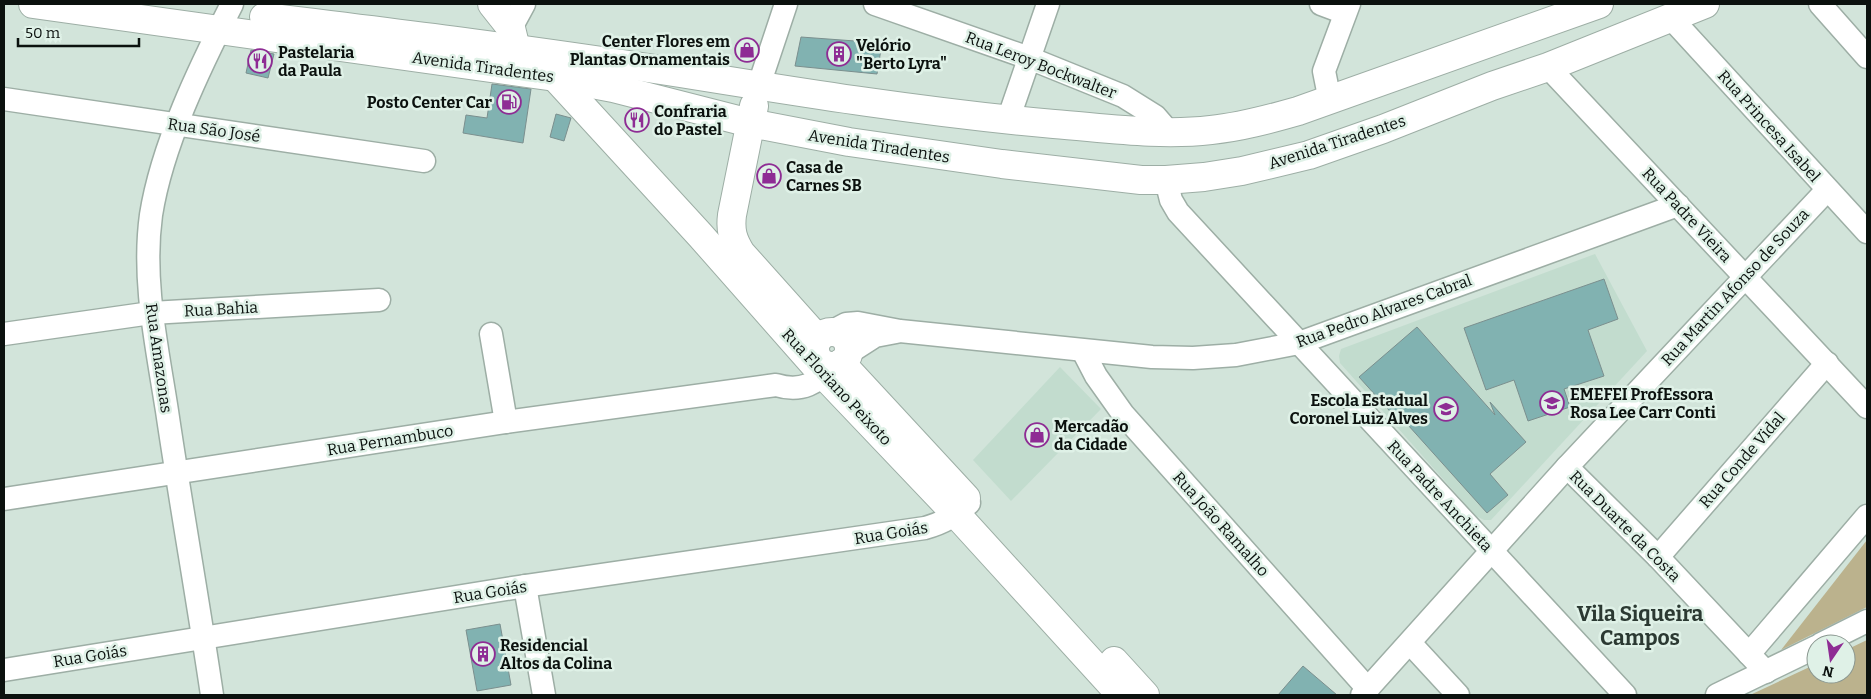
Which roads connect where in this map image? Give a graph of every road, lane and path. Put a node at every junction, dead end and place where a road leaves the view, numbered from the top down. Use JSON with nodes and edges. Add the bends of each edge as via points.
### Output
{"nodes":[{"id":1,"x":33,"y":4,"type":"edge"},
{"id":2,"x":162,"y":4,"type":"edge"},
{"id":3,"x":492,"y":4,"type":"edge"},
{"id":4,"x":524,"y":4,"type":"edge"},
{"id":5,"x":786,"y":4,"type":"edge"},
{"id":6,"x":875,"y":4,"type":"edge"},
{"id":7,"x":1048,"y":4,"type":"edge"},
{"id":8,"x":1321,"y":4,"type":"edge"},
{"id":9,"x":1599,"y":4,"type":"edge"},
{"id":10,"x":1705,"y":4,"type":"edge"},
{"id":11,"x":1820,"y":4,"type":"edge"},
{"id":12,"x":1347,"y":8,"type":"edge"},
{"id":13,"x":226,"y":15,"type":"edge"},
{"id":14,"x":1671,"y":18,"type":"junction"},
{"id":15,"x":515,"y":49,"type":"junction"},
{"id":16,"x":1867,"y":56,"type":"edge"},
{"id":17,"x":1029,"y":58,"type":"junction"},
{"id":18,"x":1548,"y":68,"type":"junction"},
{"id":19,"x":554,"y":77,"type":"junction"},
{"id":20,"x":759,"y":85,"type":"junction"},
{"id":21,"x":4,"y":99,"type":"edge"},
{"id":22,"x":1330,"y":101,"type":"junction"},
{"id":23,"x":1008,"y":120,"type":"junction"},
{"id":24,"x":176,"y":124,"type":"junction"},
{"id":25,"x":750,"y":124,"type":"junction"},
{"id":26,"x":1168,"y":132,"type":"junction"},
{"id":27,"x":424,"y":161,"type":"dead end"},
{"id":28,"x":1166,"y":180,"type":"junction"},
{"id":29,"x":1826,"y":190,"type":"junction"},
{"id":30,"x":1678,"y":205,"type":"junction"},
{"id":31,"x":730,"y":230,"type":"junction"},
{"id":32,"x":1867,"y":232,"type":"edge"},
{"id":33,"x":700,"y":235,"type":"junction"},
{"id":34,"x":1744,"y":277,"type":"junction"},
{"id":35,"x":379,"y":300,"type":"dead end"},
{"id":36,"x":152,"y":313,"type":"junction"},
{"id":37,"x":4,"y":334,"type":"edge"},
{"id":38,"x":491,"y":334,"type":"dead end"},
{"id":39,"x":1299,"y":343,"type":"junction"},
{"id":40,"x":1083,"y":351,"type":"junction"},
{"id":41,"x":827,"y":355,"type":"junction"},
{"id":42,"x":1827,"y":364,"type":"junction"},
{"id":43,"x":1867,"y":407,"type":"edge"},
{"id":44,"x":506,"y":422,"type":"junction"},
{"id":45,"x":1567,"y":467,"type":"junction"},
{"id":46,"x":176,"y":473,"type":"junction"},
{"id":47,"x":4,"y":499,"type":"edge"},
{"id":48,"x":963,"y":509,"type":"junction"},
{"id":49,"x":1867,"y":516,"type":"edge"},
{"id":50,"x":1491,"y":551,"type":"junction"},
{"id":51,"x":1658,"y":557,"type":"junction"},
{"id":52,"x":525,"y":586,"type":"junction"},
{"id":53,"x":1867,"y":621,"type":"edge"},
{"id":54,"x":1841,"y":634,"type":"edge"},
{"id":55,"x":203,"y":638,"type":"junction"},
{"id":56,"x":1410,"y":643,"type":"junction"},
{"id":57,"x":1806,"y":652,"type":"edge"},
{"id":58,"x":1749,"y":654,"type":"junction"},
{"id":59,"x":4,"y":670,"type":"edge"},
{"id":60,"x":1766,"y":672,"type":"junction"},
{"id":61,"x":1365,"y":692,"type":"edge"},
{"id":62,"x":212,"y":695,"type":"edge"},
{"id":63,"x":544,"y":695,"type":"edge"},
{"id":64,"x":1121,"y":695,"type":"edge"},
{"id":65,"x":1145,"y":695,"type":"edge"},
{"id":66,"x":1458,"y":695,"type":"edge"},
{"id":67,"x":1625,"y":695,"type":"edge"},
{"id":68,"x":1717,"y":695,"type":"edge"}],
"edges":[{"from":1,"to":13,"type":"main road","name":"Avenida Tiradentes"},
{"from":2,"to":13,"type":"main road","name":"Avenida Tiradentes"},
{"from":3,"to":15,"type":"main road"},
{"from":4,"to":15,"type":"street"},
{"from":5,"to":20,"type":"street"},
{"from":6,"to":17,"type":"street","name":"Rua Leroy Bockwalter"},
{"from":7,"to":17,"type":"street"},
{"from":8,"to":12,"type":"street"},
{"from":9,"to":22,"type":"main road","name":"Avenida Tiradentes"},
{"from":10,"to":14,"type":"main road","name":"Avenida Tiradentes"},
{"from":11,"to":16,"type":"street"},
{"from":12,"to":22,"type":"street","via":[[1324,71]]},
{"from":13,"to":15,"type":"main road","name":"Avenida Tiradentes"},
{"from":13,"to":24,"type":"street","name":"Rua Amazonas"},
{"from":14,"to":18,"type":"main road","name":"Avenida Tiradentes"},
{"from":14,"to":29,"type":"street","name":"Rua Princesa Isabel"},
{"from":15,"to":19,"type":"main road","name":"Avenida Tiradentes"},
{"from":15,"to":20,"type":"main road","name":"Avenida Tiradentes"},
{"from":17,"to":23,"type":"street"},
{"from":17,"to":26,"type":"street","name":"Rua Leroy Bockwalter","via":[[1123,96],[1155,116]]},
{"from":18,"to":28,"type":"main road","name":"Avenida Tiradentes","via":[[1310,154],[1242,171]]},
{"from":18,"to":30,"type":"street","name":"Rua Padre Vieira"},
{"from":19,"to":25,"type":"main road","name":"Avenida Tiradentes","via":[[613,88]]},
{"from":19,"to":33,"type":"main road","name":"Rua Floriano Peixoto"},
{"from":20,"to":23,"type":"main road","name":"Avenida Tiradentes"},
{"from":20,"to":25,"type":"main road"},
{"from":21,"to":24,"type":"street","name":"Rua São José"},
{"from":22,"to":26,"type":"main road","name":"Avenida Tiradentes","via":[[1260,121],[1211,130]]},
{"from":23,"to":26,"type":"main road","name":"Avenida Tiradentes"},
{"from":24,"to":27,"type":"street","name":"Rua São José"},
{"from":24,"to":36,"type":"street","name":"Rua Amazonas","via":[[159,178],[152,214],[148,246]]},
{"from":25,"to":28,"type":"main road","name":"Avenida Tiradentes","via":[[1002,164]]},
{"from":25,"to":31,"type":"main road"},
{"from":28,"to":39,"type":"street","name":"Rua Padre Anchieta","via":[[1178,212]]},
{"from":29,"to":32,"type":"street","name":"Rua Princesa Isabel"},
{"from":29,"to":34,"type":"street","name":"Rua Martin Afonso de Souza"},
{"from":30,"to":34,"type":"street","name":"Rua Padre Vieira"},
{"from":30,"to":39,"type":"street","name":"Rua Pedro Alvares Cabral"},
{"from":31,"to":33,"type":"main road"},
{"from":31,"to":41,"type":"main road","name":"Rua Floriano Peixoto","via":[[741,253]]},
{"from":33,"to":41,"type":"main road","name":"Rua Floriano Peixoto"},
{"from":34,"to":42,"type":"street","name":"Rua Padre Vieira"},
{"from":34,"to":45,"type":"street","name":"Rua Martin Afonso de Souza"},
{"from":35,"to":36,"type":"street","name":"Rua Bahia"},
{"from":36,"to":37,"type":"street","name":"Rua Bahia"},
{"from":36,"to":46,"type":"street","name":"Rua Amazonas"},
{"from":38,"to":44,"type":"street"},
{"from":39,"to":40,"type":"street","name":"Rua Pedro Alvares Cabral","via":[[1236,355],[1193,358],[1152,358]]},
{"from":39,"to":50,"type":"street","name":"Rua Padre Anchieta"},
{"from":40,"to":41,"type":"street","name":"Rua Pedro Alvares Cabral","via":[[900,331],[858,323],[846,324]]},
{"from":40,"to":61,"type":"street","name":"Rua João Ramalho","via":[[1104,389],[1123,414]]},
{"from":41,"to":44,"type":"street","name":"Rua Pernambuco","via":[[776,385]]},
{"from":41,"to":48,"type":"main road","name":"Rua Floriano Peixoto"},
{"from":42,"to":43,"type":"street","name":"Rua Padre Vieira"},
{"from":42,"to":51,"type":"street","name":"Rua Conde Vidal"},
{"from":44,"to":46,"type":"street","name":"Rua Pernambuco"},
{"from":45,"to":50,"type":"street","name":"Rua Martin Afonso de Souza"},
{"from":45,"to":51,"type":"street","name":"Rua Duarte da Costa"},
{"from":46,"to":47,"type":"street","name":"Rua Pernambuco"},
{"from":46,"to":55,"type":"street","name":"Rua Amazonas"},
{"from":48,"to":52,"type":"street","name":"Rua Goiás","via":[[944,523],[925,528]]},
{"from":48,"to":64,"type":"main road","name":"Rua Floriano Peixoto"},
{"from":48,"to":65,"type":"main road","name":"Rua Floriano Peixoto"},
{"from":49,"to":58,"type":"street"},
{"from":50,"to":56,"type":"street","name":"Rua Martin Afonso de Souza"},
{"from":50,"to":67,"type":"street","name":"Rua Padre Anchieta"},
{"from":51,"to":58,"type":"street","name":"Rua Duarte da Costa"},
{"from":52,"to":55,"type":"street","name":"Rua Goiás"},
{"from":52,"to":63,"type":"street"},
{"from":53,"to":54,"type":"street"},
{"from":55,"to":59,"type":"street","name":"Rua Goiás"},
{"from":55,"to":62,"type":"street","name":"Rua Amazonas"},
{"from":56,"to":61,"type":"street","name":"Rua Martin Afonso de Souza"},
{"from":56,"to":66,"type":"street"},
{"from":57,"to":60,"type":"street"},
{"from":58,"to":60,"type":"street","name":"Rua Duarte da Costa"},
{"from":60,"to":68,"type":"street"}]}
